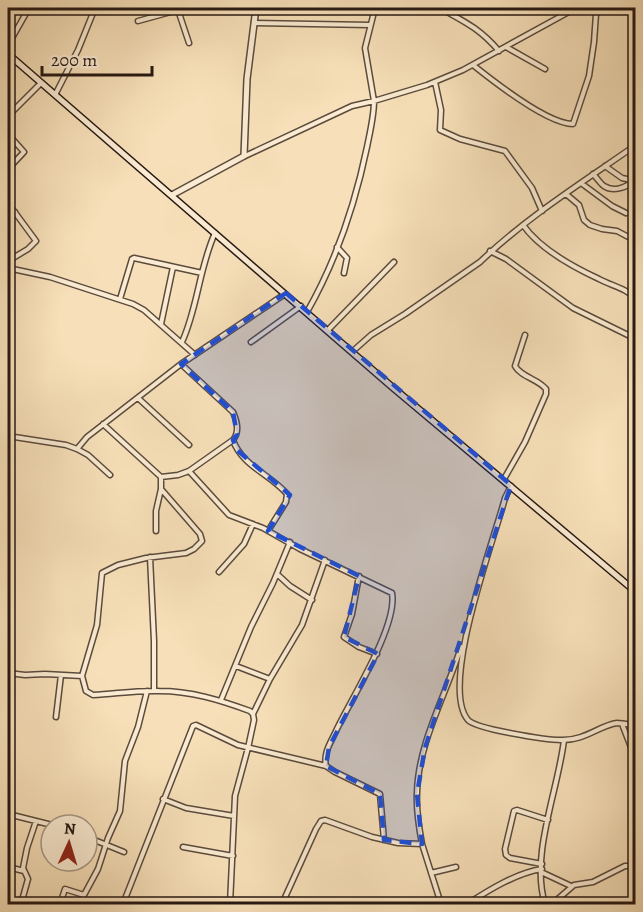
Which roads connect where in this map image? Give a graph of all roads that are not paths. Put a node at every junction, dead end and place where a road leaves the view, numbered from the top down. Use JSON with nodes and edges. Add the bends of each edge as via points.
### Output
{"nodes":[{"id":1,"x":29,"y":8,"type":"edge"},
{"id":2,"x":95,"y":8,"type":"edge"},
{"id":3,"x":256,"y":8,"type":"edge"},
{"id":4,"x":375,"y":8,"type":"edge"},
{"id":5,"x":440,"y":8,"type":"edge"},
{"id":6,"x":576,"y":8,"type":"edge"},
{"id":7,"x":594,"y":8,"type":"edge"},
{"id":8,"x":177,"y":9,"type":"edge"},
{"id":9,"x":138,"y":21,"type":"dead end"},
{"id":10,"x":254,"y":23,"type":"junction"},
{"id":11,"x":370,"y":25,"type":"junction"},
{"id":12,"x":189,"y":43,"type":"dead end"},
{"id":13,"x":8,"y":45,"type":"edge"},
{"id":14,"x":505,"y":46,"type":"junction"},
{"id":15,"x":499,"y":51,"type":"junction"},
{"id":16,"x":8,"y":54,"type":"edge"},
{"id":17,"x":13,"y":59,"type":"junction"},
{"id":18,"x":8,"y":64,"type":"edge"},
{"id":19,"x":473,"y":65,"type":"junction"},
{"id":20,"x":544,"y":69,"type":"dead end"},
{"id":21,"x":435,"y":82,"type":"junction"},
{"id":22,"x":41,"y":83,"type":"junction"},
{"id":23,"x":55,"y":95,"type":"junction"},
{"id":24,"x":374,"y":101,"type":"junction"},
{"id":25,"x":8,"y":116,"type":"edge"},
{"id":26,"x":8,"y":134,"type":"edge"},
{"id":27,"x":636,"y":145,"type":"edge"},
{"id":28,"x":630,"y":149,"type":"junction"},
{"id":29,"x":636,"y":155,"type":"edge"},
{"id":30,"x":244,"y":156,"type":"junction"},
{"id":31,"x":605,"y":166,"type":"junction"},
{"id":32,"x":8,"y":169,"type":"edge"},
{"id":33,"x":593,"y":174,"type":"junction"},
{"id":34,"x":634,"y":181,"type":"edge"},
{"id":35,"x":581,"y":183,"type":"junction"},
{"id":36,"x":566,"y":194,"type":"junction"},
{"id":37,"x":171,"y":195,"type":"junction"},
{"id":38,"x":8,"y":203,"type":"edge"},
{"id":39,"x":542,"y":211,"type":"junction"},
{"id":40,"x":15,"y":212,"type":"junction"},
{"id":41,"x":626,"y":213,"type":"dead end"},
{"id":42,"x":8,"y":219,"type":"edge"},
{"id":43,"x":524,"y":225,"type":"junction"},
{"id":44,"x":216,"y":233,"type":"junction"},
{"id":45,"x":636,"y":241,"type":"edge"},
{"id":46,"x":338,"y":247,"type":"junction"},
{"id":47,"x":490,"y":251,"type":"junction"},
{"id":48,"x":8,"y":261,"type":"edge"},
{"id":49,"x":394,"y":262,"type":"dead end"},
{"id":50,"x":8,"y":267,"type":"edge"},
{"id":51,"x":173,"y":267,"type":"junction"},
{"id":52,"x":202,"y":273,"type":"junction"},
{"id":53,"x":344,"y":273,"type":"dead end"},
{"id":54,"x":286,"y":293,"type":"junction"},
{"id":55,"x":120,"y":299,"type":"junction"},
{"id":56,"x":636,"y":299,"type":"edge"},
{"id":57,"x":301,"y":306,"type":"junction"},
{"id":58,"x":307,"y":312,"type":"junction"},
{"id":59,"x":161,"y":324,"type":"junction"},
{"id":60,"x":328,"y":330,"type":"junction"},
{"id":61,"x":525,"y":335,"type":"dead end"},
{"id":62,"x":636,"y":339,"type":"edge"},
{"id":63,"x":182,"y":342,"type":"junction"},
{"id":64,"x":252,"y":342,"type":"dead end"},
{"id":65,"x":353,"y":351,"type":"junction"},
{"id":66,"x":195,"y":355,"type":"junction"},
{"id":67,"x":181,"y":364,"type":"junction"},
{"id":68,"x":138,"y":398,"type":"junction"},
{"id":69,"x":104,"y":424,"type":"junction"},
{"id":70,"x":8,"y":436,"type":"edge"},
{"id":71,"x":233,"y":440,"type":"junction"},
{"id":72,"x":189,"y":445,"type":"dead end"},
{"id":73,"x":77,"y":449,"type":"junction"},
{"id":74,"x":189,"y":471,"type":"junction"},
{"id":75,"x":110,"y":475,"type":"dead end"},
{"id":76,"x":161,"y":477,"type":"junction"},
{"id":77,"x":504,"y":479,"type":"junction"},
{"id":78,"x":511,"y":486,"type":"junction"},
{"id":79,"x":161,"y":489,"type":"junction"},
{"id":80,"x":253,"y":524,"type":"junction"},
{"id":81,"x":156,"y":531,"type":"dead end"},
{"id":82,"x":268,"y":531,"type":"junction"},
{"id":83,"x":290,"y":542,"type":"junction"},
{"id":84,"x":150,"y":557,"type":"junction"},
{"id":85,"x":325,"y":560,"type":"junction"},
{"id":86,"x":219,"y":572,"type":"dead end"},
{"id":87,"x":277,"y":574,"type":"junction"},
{"id":88,"x":359,"y":576,"type":"junction"},
{"id":89,"x":636,"y":592,"type":"edge"},
{"id":90,"x":312,"y":600,"type":"junction"},
{"id":91,"x":464,"y":638,"type":"junction"},
{"id":92,"x":376,"y":654,"type":"junction"},
{"id":93,"x":236,"y":666,"type":"junction"},
{"id":94,"x":8,"y":673,"type":"edge"},
{"id":95,"x":61,"y":675,"type":"junction"},
{"id":96,"x":82,"y":676,"type":"junction"},
{"id":97,"x":270,"y":679,"type":"junction"},
{"id":98,"x":147,"y":691,"type":"junction"},
{"id":99,"x":154,"y":691,"type":"junction"},
{"id":100,"x":221,"y":700,"type":"junction"},
{"id":101,"x":253,"y":714,"type":"junction"},
{"id":102,"x":56,"y":717,"type":"dead end"},
{"id":103,"x":622,"y":723,"type":"junction"},
{"id":104,"x":636,"y":726,"type":"edge"},
{"id":105,"x":564,"y":740,"type":"junction"},
{"id":106,"x":248,"y":748,"type":"junction"},
{"id":107,"x":636,"y":760,"type":"edge"},
{"id":108,"x":326,"y":766,"type":"junction"},
{"id":109,"x":163,"y":799,"type":"junction"},
{"id":110,"x":8,"y":814,"type":"edge"},
{"id":111,"x":234,"y":816,"type":"junction"},
{"id":112,"x":548,"y":820,"type":"junction"},
{"id":113,"x":36,"y":821,"type":"junction"},
{"id":114,"x":39,"y":822,"type":"edge"},
{"id":115,"x":384,"y":840,"type":"junction"},
{"id":116,"x":99,"y":841,"type":"edge"},
{"id":117,"x":106,"y":844,"type":"junction"},
{"id":118,"x":422,"y":844,"type":"junction"},
{"id":119,"x":183,"y":847,"type":"dead end"},
{"id":120,"x":124,"y":852,"type":"dead end"},
{"id":121,"x":233,"y":856,"type":"junction"},
{"id":122,"x":636,"y":866,"type":"edge"},
{"id":123,"x":8,"y":867,"type":"edge"},
{"id":124,"x":456,"y":867,"type":"dead end"},
{"id":125,"x":542,"y":868,"type":"junction"},
{"id":126,"x":24,"y":871,"type":"junction"},
{"id":127,"x":431,"y":873,"type":"junction"},
{"id":128,"x":571,"y":886,"type":"junction"},
{"id":129,"x":21,"y":904,"type":"edge"},
{"id":130,"x":60,"y":904,"type":"edge"},
{"id":131,"x":123,"y":904,"type":"edge"},
{"id":132,"x":230,"y":904,"type":"edge"},
{"id":133,"x":282,"y":904,"type":"edge"},
{"id":134,"x":441,"y":904,"type":"edge"},
{"id":135,"x":467,"y":904,"type":"edge"},
{"id":136,"x":545,"y":904,"type":"edge"},
{"id":137,"x":552,"y":904,"type":"edge"}],
"edges":[{"from":1,"to":13,"type":"street"},
{"from":2,"to":23,"type":"street"},
{"from":3,"to":10,"type":"main road"},
{"from":4,"to":11,"type":"street"},
{"from":5,"to":15,"type":"street","via":[[484,34]]},
{"from":6,"to":14,"type":"street"},
{"from":7,"to":19,"type":"street","via":[[589,76],[573,124],[542,113]]},
{"from":8,"to":9,"type":"street"},
{"from":8,"to":12,"type":"street"},
{"from":10,"to":11,"type":"street"},
{"from":10,"to":30,"type":"main road"},
{"from":11,"to":24,"type":"street","via":[[365,48]]},
{"from":14,"to":15,"type":"street"},
{"from":14,"to":20,"type":"street"},
{"from":15,"to":19,"type":"street"},
{"from":16,"to":17,"type":"main road"},
{"from":17,"to":18,"type":"street"},
{"from":17,"to":22,"type":"main road"},
{"from":19,"to":21,"type":"street"},
{"from":21,"to":24,"type":"street"},
{"from":21,"to":39,"type":"street","via":[[441,110],[440,130],[505,151],[532,188]]},
{"from":22,"to":23,"type":"main road"},
{"from":22,"to":25,"type":"street"},
{"from":23,"to":37,"type":"main road"},
{"from":24,"to":30,"type":"street","via":[[352,106]]},
{"from":24,"to":46,"type":"street","via":[[358,183]]},
{"from":26,"to":32,"type":"street","via":[[24,152]]},
{"from":27,"to":28,"type":"street"},
{"from":28,"to":29,"type":"street"},
{"from":28,"to":31,"type":"street"},
{"from":30,"to":37,"type":"main road"},
{"from":31,"to":33,"type":"street"},
{"from":31,"to":34,"type":"street"},
{"from":33,"to":34,"type":"street","via":[[610,189],[624,188]]},
{"from":33,"to":35,"type":"street"},
{"from":35,"to":36,"type":"street"},
{"from":35,"to":41,"type":"street"},
{"from":36,"to":39,"type":"street"},
{"from":36,"to":45,"type":"street","via":[[579,205],[590,225],[617,231]]},
{"from":37,"to":44,"type":"main road"},
{"from":38,"to":40,"type":"street"},
{"from":39,"to":43,"type":"street"},
{"from":40,"to":42,"type":"street"},
{"from":40,"to":48,"type":"street","via":[[36,241]]},
{"from":43,"to":47,"type":"street"},
{"from":43,"to":56,"type":"street","via":[[532,237],[574,267]]},
{"from":44,"to":52,"type":"street"},
{"from":44,"to":54,"type":"main road"},
{"from":46,"to":53,"type":"street","via":[[346,258]]},
{"from":46,"to":58,"type":"street"},
{"from":47,"to":62,"type":"street","via":[[573,308]]},
{"from":47,"to":65,"type":"street"},
{"from":49,"to":60,"type":"street"},
{"from":50,"to":55,"type":"street"},
{"from":51,"to":52,"type":"street"},
{"from":51,"to":55,"type":"street","via":[[132,259]]},
{"from":51,"to":59,"type":"street"},
{"from":52,"to":63,"type":"street"},
{"from":54,"to":57,"type":"main road"},
{"from":54,"to":66,"type":"street"},
{"from":55,"to":59,"type":"street","via":[[144,310]]},
{"from":57,"to":58,"type":"main road"},
{"from":57,"to":64,"type":"street"},
{"from":58,"to":60,"type":"main road"},
{"from":59,"to":63,"type":"street"},
{"from":60,"to":65,"type":"main road"},
{"from":61,"to":77,"type":"street","via":[[515,366],[517,371],[543,385],[546,394]]},
{"from":63,"to":66,"type":"street"},
{"from":65,"to":77,"type":"main road"},
{"from":66,"to":67,"type":"street"},
{"from":67,"to":68,"type":"street"},
{"from":67,"to":71,"type":"street","via":[[234,412],[237,433]]},
{"from":68,"to":69,"type":"street"},
{"from":68,"to":72,"type":"street"},
{"from":69,"to":73,"type":"street"},
{"from":69,"to":76,"type":"street"},
{"from":70,"to":73,"type":"street"},
{"from":71,"to":74,"type":"street"},
{"from":71,"to":82,"type":"street","via":[[246,460],[287,494]]},
{"from":73,"to":75,"type":"street"},
{"from":74,"to":76,"type":"street"},
{"from":74,"to":80,"type":"street","via":[[225,512]]},
{"from":76,"to":79,"type":"street"},
{"from":77,"to":78,"type":"main road"},
{"from":78,"to":89,"type":"main road"},
{"from":78,"to":91,"type":"street"},
{"from":79,"to":81,"type":"street"},
{"from":79,"to":84,"type":"street","via":[[202,541],[186,553]]},
{"from":80,"to":82,"type":"street"},
{"from":80,"to":86,"type":"street","via":[[244,544]]},
{"from":82,"to":83,"type":"street"},
{"from":83,"to":85,"type":"street"},
{"from":83,"to":87,"type":"street"},
{"from":84,"to":96,"type":"street","via":[[102,573],[95,633]]},
{"from":84,"to":99,"type":"street"},
{"from":85,"to":88,"type":"street"},
{"from":85,"to":90,"type":"street"},
{"from":87,"to":90,"type":"street"},
{"from":87,"to":93,"type":"street"},
{"from":88,"to":92,"type":"street","via":[[344,637]]},
{"from":88,"to":92,"type":"street","via":[[393,596]]},
{"from":90,"to":97,"type":"street","via":[[293,643]]},
{"from":91,"to":105,"type":"street","via":[[460,694],[468,720],[492,729]]},
{"from":91,"to":118,"type":"street","via":[[420,770],[417,807]]},
{"from":92,"to":108,"type":"street","via":[[328,747]]},
{"from":93,"to":97,"type":"street"},
{"from":93,"to":100,"type":"street"},
{"from":94,"to":95,"type":"street"},
{"from":95,"to":96,"type":"street"},
{"from":95,"to":102,"type":"street"},
{"from":96,"to":98,"type":"street","via":[[88,694]]},
{"from":97,"to":101,"type":"street"},
{"from":98,"to":99,"type":"street"},
{"from":98,"to":117,"type":"street","via":[[125,761],[120,811]]},
{"from":99,"to":100,"type":"street"},
{"from":100,"to":101,"type":"street"},
{"from":101,"to":106,"type":"street"},
{"from":103,"to":104,"type":"street"},
{"from":103,"to":105,"type":"street"},
{"from":103,"to":107,"type":"street"},
{"from":105,"to":112,"type":"street"},
{"from":106,"to":108,"type":"street"},
{"from":106,"to":109,"type":"street","via":[[193,726]]},
{"from":106,"to":111,"type":"street","via":[[235,796]]},
{"from":108,"to":115,"type":"street","via":[[380,794]]},
{"from":109,"to":111,"type":"street","via":[[186,808]]},
{"from":109,"to":131,"type":"street"},
{"from":110,"to":113,"type":"street"},
{"from":111,"to":121,"type":"street"},
{"from":112,"to":125,"type":"street"},
{"from":112,"to":125,"type":"street","via":[[514,811],[505,849],[510,858]]},
{"from":113,"to":114,"type":"street"},
{"from":113,"to":126,"type":"street"},
{"from":115,"to":118,"type":"street"},
{"from":115,"to":133,"type":"street","via":[[321,821]]},
{"from":116,"to":117,"type":"street"},
{"from":117,"to":120,"type":"street"},
{"from":117,"to":130,"type":"street","via":[[84,895],[65,889]]},
{"from":118,"to":127,"type":"street"},
{"from":119,"to":121,"type":"street"},
{"from":121,"to":132,"type":"street"},
{"from":122,"to":128,"type":"street"},
{"from":123,"to":126,"type":"street"},
{"from":124,"to":127,"type":"street"},
{"from":125,"to":128,"type":"street"},
{"from":125,"to":135,"type":"street"},
{"from":125,"to":136,"type":"street"},
{"from":126,"to":129,"type":"street","via":[[28,879]]},
{"from":127,"to":134,"type":"street"},
{"from":128,"to":137,"type":"street"}]}
